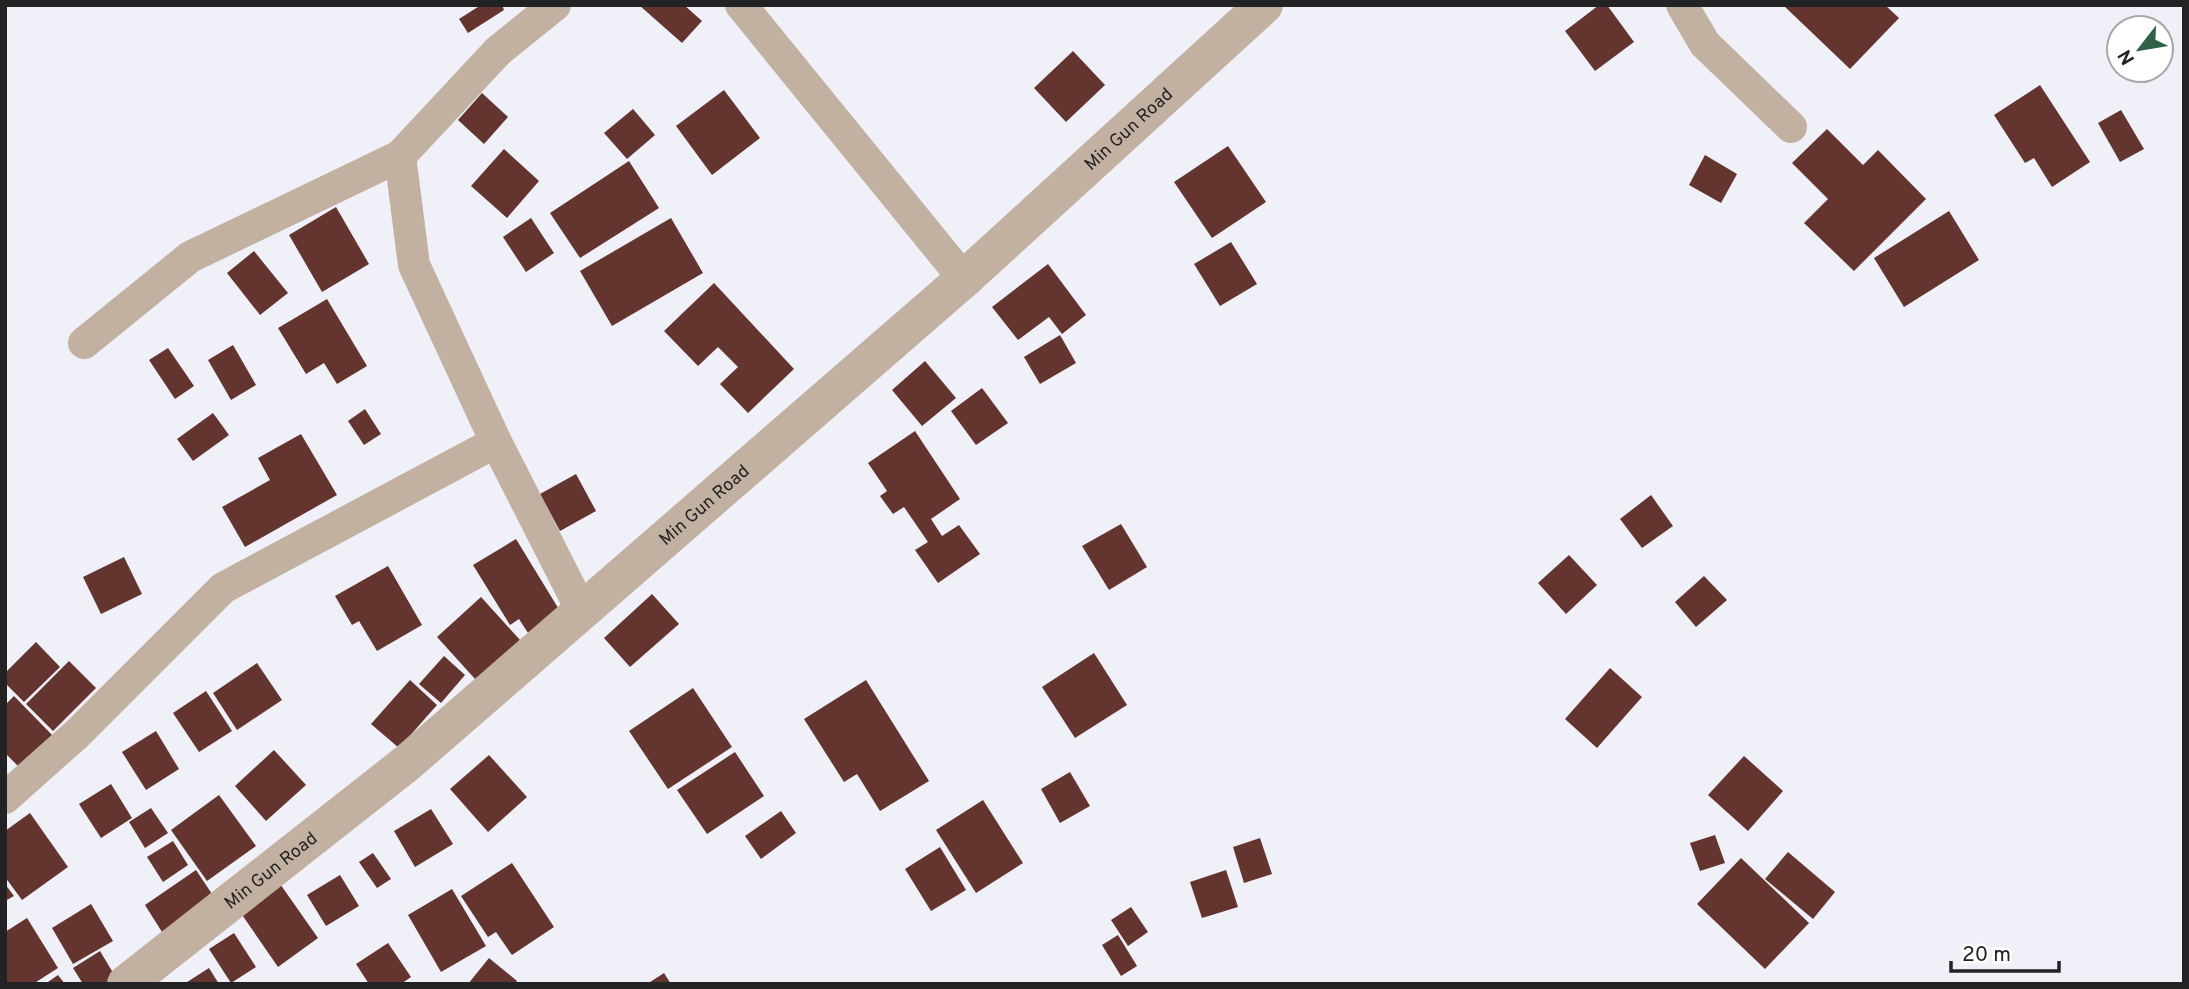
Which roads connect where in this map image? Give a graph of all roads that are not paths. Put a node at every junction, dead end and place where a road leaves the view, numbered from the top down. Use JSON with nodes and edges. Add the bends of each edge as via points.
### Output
{"nodes":[{"id":1,"x":555,"y":5,"type":"edge"},
{"id":2,"x":741,"y":5,"type":"edge"},
{"id":3,"x":1264,"y":5,"type":"edge"},
{"id":4,"x":1682,"y":5,"type":"edge"},
{"id":5,"x":1791,"y":127,"type":"dead end"},
{"id":6,"x":400,"y":156,"type":"junction"},
{"id":7,"x":964,"y":279,"type":"junction"},
{"id":8,"x":84,"y":343,"type":"dead end"},
{"id":9,"x":496,"y":442,"type":"junction"},
{"id":10,"x":582,"y":611,"type":"junction"},
{"id":11,"x":5,"y":797,"type":"edge"},
{"id":12,"x":126,"y":984,"type":"edge"}],
"edges":[{"from":1,"to":6,"type":"street","via":[[498,51]]},
{"from":2,"to":7,"type":"street"},
{"from":3,"to":7,"type":"street","name":"Min Gun Road"},
{"from":4,"to":5,"type":"street","via":[[1705,44]]},
{"from":6,"to":8,"type":"street","via":[[190,257]]},
{"from":6,"to":9,"type":"street","via":[[414,265]]},
{"from":7,"to":10,"type":"street","name":"Min Gun Road"},
{"from":9,"to":10,"type":"street"},
{"from":9,"to":11,"type":"street","via":[[223,588],[78,733]]},
{"from":10,"to":12,"type":"street","name":"Min Gun Road","via":[[407,763]]}]}
